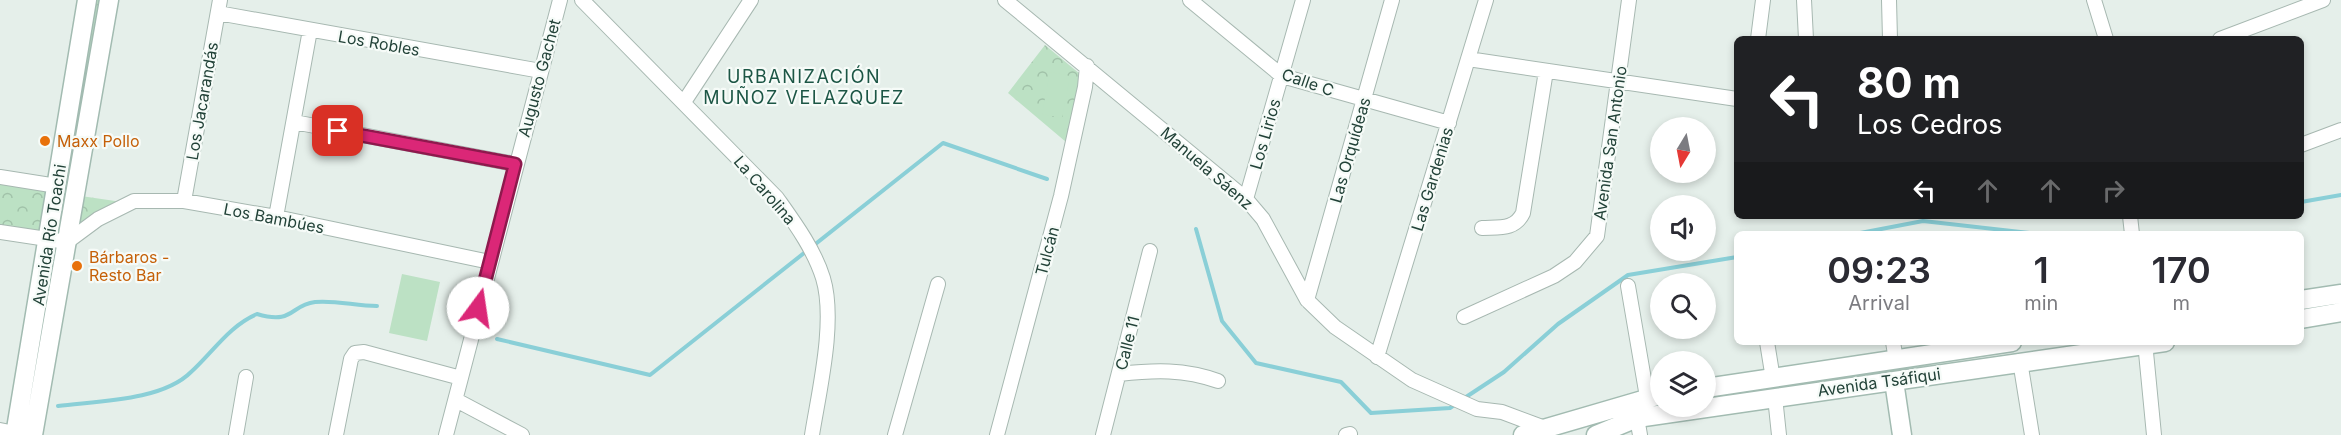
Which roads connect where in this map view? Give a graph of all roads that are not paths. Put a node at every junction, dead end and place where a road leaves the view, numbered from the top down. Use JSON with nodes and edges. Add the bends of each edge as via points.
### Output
{"nodes":[{"id":1,"x":87,"y":0,"type":"edge"},
{"id":2,"x":109,"y":0,"type":"edge"},
{"id":3,"x":560,"y":0,"type":"edge"},
{"id":4,"x":582,"y":0,"type":"edge"},
{"id":5,"x":751,"y":0,"type":"edge"},
{"id":6,"x":1005,"y":0,"type":"edge"},
{"id":7,"x":1190,"y":0,"type":"edge"},
{"id":8,"x":1303,"y":0,"type":"edge"},
{"id":9,"x":1392,"y":0,"type":"edge"},
{"id":10,"x":1486,"y":0,"type":"edge"},
{"id":11,"x":1629,"y":0,"type":"edge"},
{"id":12,"x":1763,"y":0,"type":"edge"},
{"id":13,"x":1804,"y":0,"type":"edge"},
{"id":14,"x":1889,"y":0,"type":"edge"},
{"id":15,"x":2094,"y":0,"type":"edge"},
{"id":16,"x":2323,"y":0,"type":"edge"},
{"id":17,"x":219,"y":6,"type":"edge"},
{"id":18,"x":310,"y":30,"type":"junction"},
{"id":19,"x":1758,"y":36,"type":"edge"},
{"id":20,"x":1806,"y":36,"type":"edge"},
{"id":21,"x":1890,"y":36,"type":"edge"},
{"id":22,"x":2105,"y":36,"type":"edge"},
{"id":23,"x":2228,"y":36,"type":"edge"},
{"id":24,"x":1468,"y":59,"type":"junction"},
{"id":25,"x":1087,"y":66,"type":"junction"},
{"id":26,"x":541,"y":71,"type":"junction"},
{"id":27,"x":1546,"y":71,"type":"junction"},
{"id":28,"x":1282,"y":76,"type":"junction"},
{"id":29,"x":1618,"y":82,"type":"junction"},
{"id":30,"x":1734,"y":99,"type":"edge"},
{"id":31,"x":1364,"y":100,"type":"junction"},
{"id":32,"x":684,"y":102,"type":"junction"},
{"id":33,"x":294,"y":122,"type":"junction"},
{"id":34,"x":1449,"y":123,"type":"junction"},
{"id":35,"x":2341,"y":130,"type":"edge"},
{"id":36,"x":2304,"y":144,"type":"edge"},
{"id":37,"x":515,"y":164,"type":"junction"},
{"id":38,"x":0,"y":177,"type":"edge"},
{"id":39,"x":57,"y":186,"type":"junction"},
{"id":40,"x":1246,"y":199,"type":"junction"},
{"id":41,"x":184,"y":201,"type":"junction"},
{"id":42,"x":276,"y":217,"type":"junction"},
{"id":43,"x":1482,"y":228,"type":"dead end"},
{"id":44,"x":0,"y":232,"type":"edge"},
{"id":45,"x":49,"y":240,"type":"junction"},
{"id":46,"x":68,"y":242,"type":"junction"},
{"id":47,"x":1150,"y":251,"type":"dead end"},
{"id":48,"x":490,"y":262,"type":"junction"},
{"id":49,"x":938,"y":284,"type":"dead end"},
{"id":50,"x":1628,"y":286,"type":"dead end"},
{"id":51,"x":2341,"y":294,"type":"edge"},
{"id":52,"x":1306,"y":300,"type":"junction"},
{"id":53,"x":2304,"y":300,"type":"edge"},
{"id":54,"x":2341,"y":312,"type":"edge"},
{"id":55,"x":1464,"y":317,"type":"dead end"},
{"id":56,"x":2304,"y":318,"type":"edge"},
{"id":57,"x":1767,"y":345,"type":"edge"},
{"id":58,"x":1973,"y":345,"type":"edge"},
{"id":59,"x":2138,"y":345,"type":"edge"},
{"id":60,"x":2145,"y":345,"type":"edge"},
{"id":61,"x":1894,"y":351,"type":"edge"},
{"id":62,"x":1377,"y":357,"type":"junction"},
{"id":63,"x":2020,"y":361,"type":"junction"},
{"id":64,"x":1119,"y":374,"type":"junction"},
{"id":65,"x":246,"y":377,"type":"dead end"},
{"id":66,"x":461,"y":378,"type":"junction"},
{"id":67,"x":1650,"y":379,"type":"edge"},
{"id":68,"x":1218,"y":381,"type":"dead end"},
{"id":69,"x":1894,"y":381,"type":"junction"},
{"id":70,"x":1716,"y":388,"type":"edge"},
{"id":71,"x":1774,"y":388,"type":"junction"},
{"id":72,"x":1650,"y":397,"type":"edge"},
{"id":73,"x":456,"y":400,"type":"junction"},
{"id":74,"x":1639,"y":427,"type":"edge"},
{"id":75,"x":1545,"y":428,"type":"junction"},
{"id":76,"x":16,"y":433,"type":"edge"},
{"id":77,"x":236,"y":435,"type":"edge"},
{"id":78,"x":336,"y":435,"type":"edge"},
{"id":79,"x":446,"y":435,"type":"edge"},
{"id":80,"x":522,"y":435,"type":"edge"},
{"id":81,"x":812,"y":435,"type":"edge"},
{"id":82,"x":895,"y":435,"type":"edge"},
{"id":83,"x":997,"y":435,"type":"edge"},
{"id":84,"x":1102,"y":435,"type":"edge"},
{"id":85,"x":1523,"y":435,"type":"edge"},
{"id":86,"x":1598,"y":435,"type":"edge"},
{"id":87,"x":1779,"y":435,"type":"edge"},
{"id":88,"x":1902,"y":435,"type":"edge"},
{"id":89,"x":2032,"y":435,"type":"edge"},
{"id":90,"x":2154,"y":435,"type":"edge"}],
"edges":[{"from":1,"to":39,"type":"main road","name":"Avenida Río Toachi"},
{"from":2,"to":46,"type":"main road","name":"Avenida Río Toachi"},
{"from":3,"to":26,"type":"street","name":"Augusto Gachet"},
{"from":4,"to":32,"type":"street","name":"La Carolina"},
{"from":5,"to":32,"type":"street"},
{"from":6,"to":25,"type":"street","name":"Manuela Sáenz"},
{"from":7,"to":28,"type":"street","name":"Calle C"},
{"from":8,"to":28,"type":"street","name":"Los Lirios"},
{"from":9,"to":31,"type":"street","name":"Las Orquídeas"},
{"from":10,"to":24,"type":"street","name":"Las Gardenias"},
{"from":11,"to":29,"type":"street","name":"Avenida San Antonio"},
{"from":12,"to":19,"type":"street"},
{"from":13,"to":20,"type":"street"},
{"from":14,"to":21,"type":"street"},
{"from":15,"to":22,"type":"street"},
{"from":16,"to":23,"type":"street"},
{"from":17,"to":18,"type":"street","name":"Los Robles"},
{"from":17,"to":41,"type":"street","name":"Los Jacarandás"},
{"from":18,"to":26,"type":"street","name":"Los Robles"},
{"from":18,"to":33,"type":"street"},
{"from":24,"to":27,"type":"street"},
{"from":24,"to":34,"type":"street","name":"Las Gardenias"},
{"from":25,"to":40,"type":"street","name":"Manuela Sáenz"},
{"from":25,"to":83,"type":"street","name":"Tulcán","via":[[1061,196]]},
{"from":26,"to":37,"type":"street","name":"Augusto Gachet"},
{"from":27,"to":29,"type":"street"},
{"from":27,"to":43,"type":"street","via":[[1523,213],[1511,227]]},
{"from":28,"to":31,"type":"street","name":"Calle C"},
{"from":28,"to":40,"type":"street","name":"Los Lirios"},
{"from":29,"to":30,"type":"street"},
{"from":29,"to":55,"type":"street","name":"Avenida San Antonio","via":[[1597,236],[1575,261],[1554,276]]},
{"from":31,"to":34,"type":"street","name":"Calle C"},
{"from":31,"to":52,"type":"street","name":"Las Orquídeas"},
{"from":32,"to":81,"type":"street","name":"La Carolina","via":[[777,198],[799,229],[823,278],[827,303],[824,359]]},
{"from":33,"to":37,"type":"street"},
{"from":33,"to":42,"type":"street"},
{"from":34,"to":62,"type":"street","name":"Las Gardenias"},
{"from":35,"to":36,"type":"street"},
{"from":37,"to":48,"type":"street","name":"Augusto Gachet"},
{"from":38,"to":39,"type":"street"},
{"from":39,"to":45,"type":"main road","name":"Avenida Río Toachi"},
{"from":40,"to":52,"type":"street","name":"Manuela Sáenz","via":[[1263,219]]},
{"from":41,"to":42,"type":"street","name":"Los Bambúes"},
{"from":41,"to":46,"type":"street","name":"Los Bambúes","via":[[134,201],[98,219]]},
{"from":42,"to":48,"type":"street","name":"Los Bambúes"},
{"from":44,"to":45,"type":"street"},
{"from":45,"to":46,"type":"street"},
{"from":45,"to":76,"type":"main road","name":"Avenida Río Toachi"},
{"from":46,"to":76,"type":"main road","name":"Avenida Río Toachi"},
{"from":47,"to":64,"type":"street","name":"Calle 11"},
{"from":48,"to":66,"type":"street","name":"Augusto Gachet"},
{"from":49,"to":82,"type":"street"},
{"from":50,"to":67,"type":"street"},
{"from":51,"to":53,"type":"main road"},
{"from":52,"to":62,"type":"street","name":"Manuela Sáenz"},
{"from":54,"to":56,"type":"main road"},
{"from":57,"to":71,"type":"street"},
{"from":58,"to":61,"type":"main road","name":"Avenida Tsáfiqui"},
{"from":59,"to":63,"type":"main road","name":"Avenida Tsáfiqui"},
{"from":60,"to":90,"type":"street"},
{"from":61,"to":71,"type":"main road","name":"Avenida Tsáfiqui"},
{"from":62,"to":75,"type":"street","name":"Manuela Sáenz","via":[[1452,399]]},
{"from":63,"to":69,"type":"main road","name":"Avenida Tsáfiqui"},
{"from":63,"to":89,"type":"street"},
{"from":64,"to":68,"type":"street","via":[[1164,370],[1195,373]]},
{"from":64,"to":84,"type":"street","name":"Calle 11"},
{"from":65,"to":77,"type":"street"},
{"from":66,"to":73,"type":"street","name":"Augusto Gachet"},
{"from":66,"to":78,"type":"street","via":[[364,352],[355,353]]},
{"from":69,"to":71,"type":"main road","name":"Avenida Tsáfiqui"},
{"from":69,"to":88,"type":"main road"},
{"from":70,"to":71,"type":"main road","name":"Avenida Tsáfiqui"},
{"from":71,"to":74,"type":"main road","name":"Avenida Tsáfiqui"},
{"from":71,"to":87,"type":"street"},
{"from":72,"to":75,"type":"main road"},
{"from":73,"to":79,"type":"street","name":"Augusto Gachet"},
{"from":73,"to":80,"type":"street"},
{"from":74,"to":86,"type":"main road","name":"Avenida Tsáfiqui"},
{"from":75,"to":85,"type":"main road"}]}
